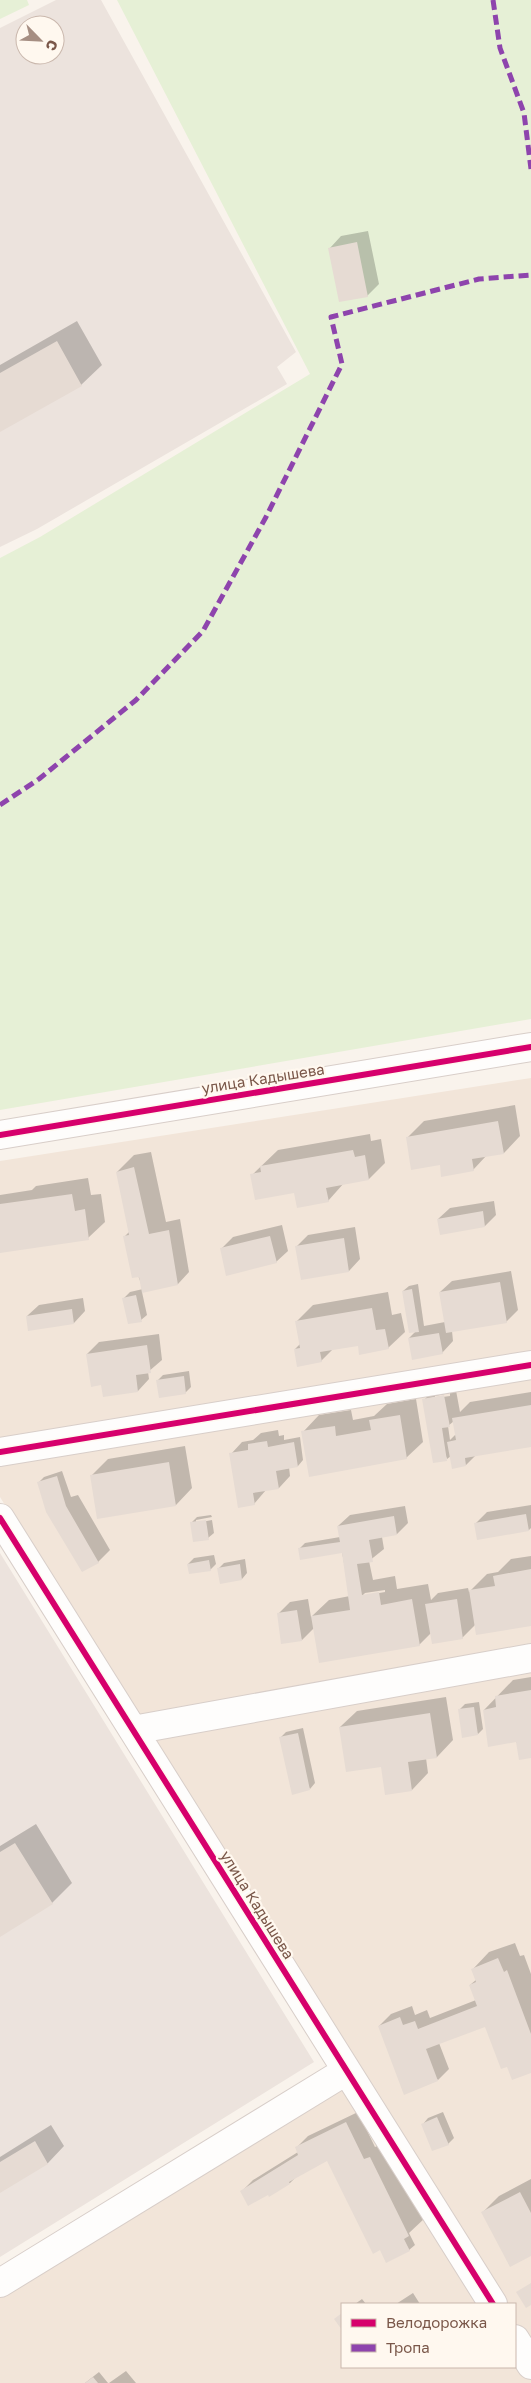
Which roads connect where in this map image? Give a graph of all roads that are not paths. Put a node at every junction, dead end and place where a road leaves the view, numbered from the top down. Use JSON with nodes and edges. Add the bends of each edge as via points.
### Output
{"nodes":[{"id":1,"x":531,"y":1047,"type":"edge"},
{"id":2,"x":0,"y":1135,"type":"edge"},
{"id":3,"x":531,"y":1365,"type":"edge"},
{"id":4,"x":0,"y":1452,"type":"edge"},
{"id":5,"x":0,"y":1518,"type":"edge"},
{"id":6,"x":531,"y":1658,"type":"edge"},
{"id":7,"x":133,"y":1730,"type":"junction"},
{"id":8,"x":346,"y":2071,"type":"junction"},
{"id":9,"x":0,"y":2283,"type":"edge"},
{"id":10,"x":492,"y":2303,"type":"edge"},
{"id":11,"x":516,"y":2341,"type":"edge"},
{"id":12,"x":531,"y":2365,"type":"edge"}],
"edges":[{"from":1,"to":2,"type":"street","name":"улица Кадышева"},
{"from":3,"to":4,"type":"street"},
{"from":5,"to":7,"type":"street","name":"улица Кадышева"},
{"from":6,"to":7,"type":"street"},
{"from":7,"to":8,"type":"street","name":"улица Кадышева"},
{"from":8,"to":9,"type":"street"},
{"from":8,"to":10,"type":"street","name":"улица Кадышева"},
{"from":11,"to":12,"type":"street"}]}
